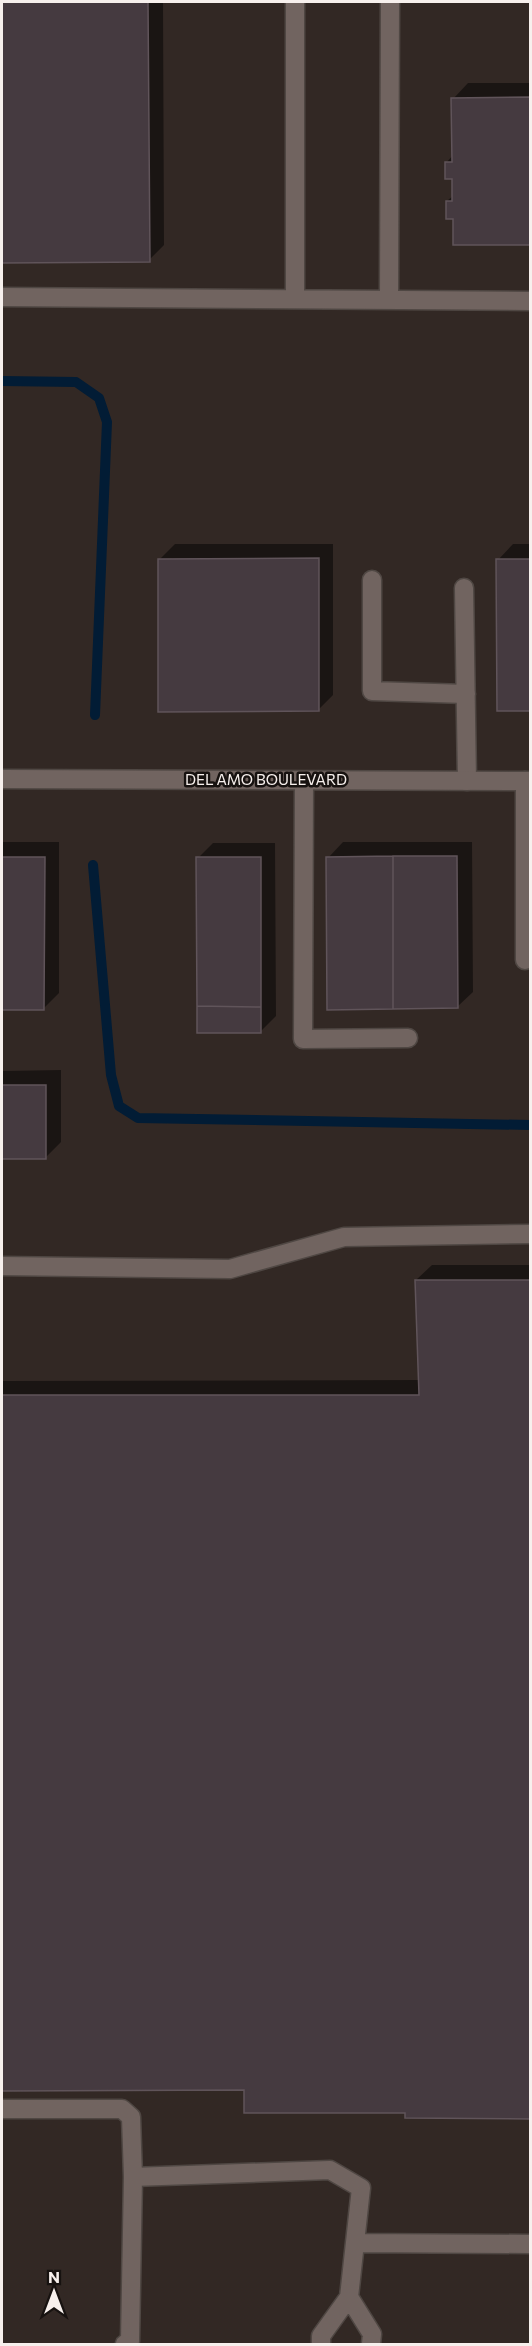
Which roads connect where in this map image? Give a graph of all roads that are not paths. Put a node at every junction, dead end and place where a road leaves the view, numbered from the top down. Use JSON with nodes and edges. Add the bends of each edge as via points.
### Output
{"nodes":[{"id":1,"x":295,"y":2,"type":"edge"},
{"id":2,"x":390,"y":2,"type":"edge"},
{"id":3,"x":2,"y":297,"type":"edge"},
{"id":4,"x":295,"y":299,"type":"junction"},
{"id":5,"x":389,"y":300,"type":"junction"},
{"id":6,"x":531,"y":301,"type":"edge"},
{"id":7,"x":372,"y":580,"type":"dead end"},
{"id":8,"x":464,"y":588,"type":"dead end"},
{"id":9,"x":466,"y":694,"type":"junction"},
{"id":10,"x":2,"y":779,"type":"edge"},
{"id":11,"x":304,"y":781,"type":"junction"},
{"id":12,"x":467,"y":781,"type":"junction"},
{"id":13,"x":528,"y":781,"type":"edge"},
{"id":14,"x":525,"y":960,"type":"dead end"},
{"id":15,"x":408,"y":1038,"type":"dead end"},
{"id":16,"x":531,"y":1234,"type":"edge"},
{"id":17,"x":2,"y":1266,"type":"edge"},
{"id":18,"x":2,"y":2109,"type":"edge"},
{"id":19,"x":133,"y":2177,"type":"junction"},
{"id":20,"x":356,"y":2243,"type":"junction"},
{"id":21,"x":531,"y":2244,"type":"edge"},
{"id":22,"x":349,"y":2297,"type":"junction"},
{"id":23,"x":125,"y":2344,"type":"edge"},
{"id":24,"x":321,"y":2344,"type":"edge"},
{"id":25,"x":371,"y":2344,"type":"edge"}],
"edges":[{"from":1,"to":4,"type":"main road"},
{"from":2,"to":5,"type":"main road"},
{"from":3,"to":4,"type":"main road"},
{"from":4,"to":5,"type":"main road"},
{"from":5,"to":6,"type":"main road"},
{"from":7,"to":9,"type":"main road","via":[[372,691]]},
{"from":8,"to":9,"type":"main road"},
{"from":9,"to":12,"type":"main road"},
{"from":10,"to":11,"type":"main road","name":"DEL AMO BOULEVARD"},
{"from":11,"to":12,"type":"main road","name":"DEL AMO BOULEVARD"},
{"from":11,"to":15,"type":"main road","via":[[303,1039]]},
{"from":12,"to":13,"type":"main road","name":"DEL AMO BOULEVARD"},
{"from":13,"to":14,"type":"main road"},
{"from":16,"to":17,"type":"main road","via":[[344,1237],[230,1269]]},
{"from":18,"to":19,"type":"main road","via":[[122,2109],[131,2117]]},
{"from":19,"to":20,"type":"main road","via":[[330,2170],[361,2188]]},
{"from":19,"to":23,"type":"main road","via":[[130,2341]]},
{"from":20,"to":21,"type":"main road"},
{"from":20,"to":22,"type":"main road"},
{"from":22,"to":24,"type":"main road","via":[[321,2336]]},
{"from":22,"to":25,"type":"main road","via":[[372,2334]]}]}
